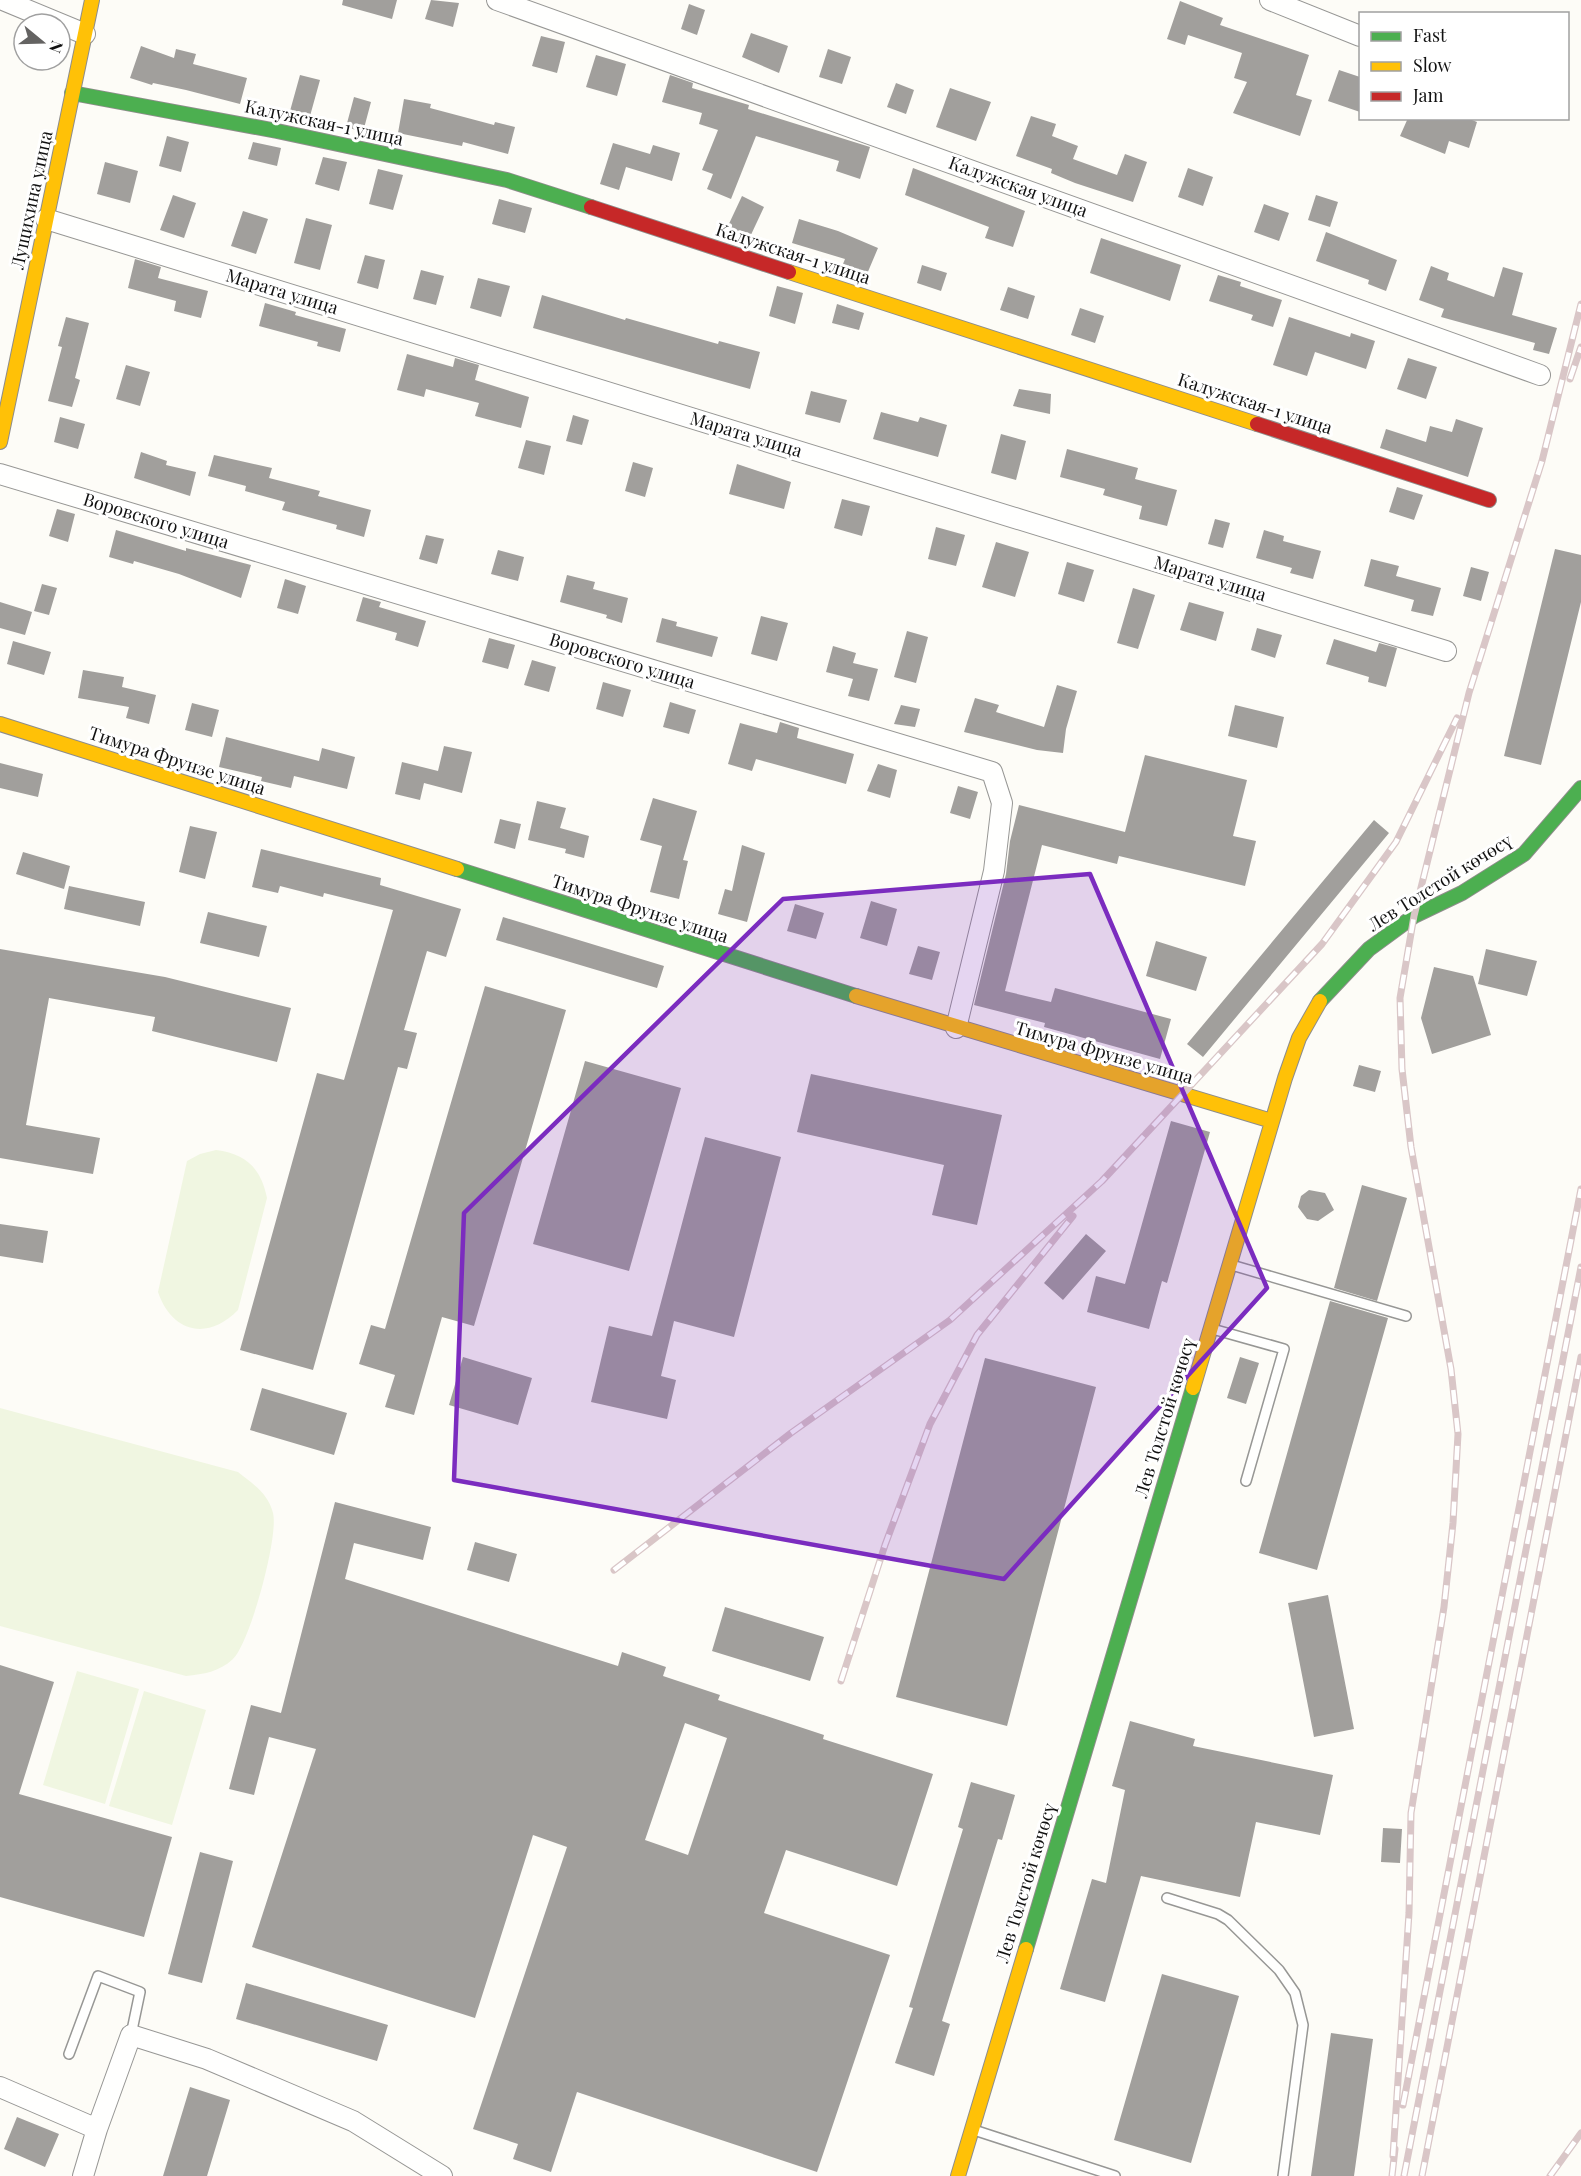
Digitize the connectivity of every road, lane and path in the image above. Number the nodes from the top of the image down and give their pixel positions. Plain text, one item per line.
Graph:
1 (3, 0) edge
2 (92, 0) edge
3 (497, 0) edge
4 (1270, 0) edge
5 (84, 34) junction
6 (1359, 36) edge
7 (72, 93) junction
8 (46, 219) junction
9 (1540, 375) dead end
10 (0, 442) edge
11 (0, 474) edge
12 (1490, 500) dead end
13 (1446, 651) dead end
14 (0, 724) edge
15 (1581, 788) edge
16 (956, 1028) junction
17 (1272, 1121) junction
18 (1229, 1265) junction
19 (1406, 1316) dead end
20 (1210, 1328) junction
21 (1246, 1481) dead end
22 (1167, 1898) dead end
23 (131, 2035) junction
24 (69, 2054) dead end
25 (0, 2087) edge
26 (97, 2129) junction
27 (971, 2129) junction
28 (83, 2176) edge
29 (442, 2176) edge
30 (958, 2176) edge
31 (1115, 2176) edge
32 (1282, 2176) edge

1 - 5 street
2 - 5 main road, Лущихина улица
3 - 9 street, Калужская улица
4 - 6 street
5 - 7 main road, Лущихина улица
7 - 8 main road, Лущихина улица
7 - 12 main road, Калужская-1 улица
8 - 10 main road, Лущихина улица
8 - 13 street, Марата улица
11 - 16 street, Воровского улица
14 - 16 main road, Тимура Фрунзе улица
15 - 17 main road, Лев Толстой көчөсү
16 - 17 main road, Тимура Фрунзе улица
17 - 18 main road, Лев Толстой көчөсү
18 - 19 lane
18 - 20 main road, Лев Толстой көчөсү
20 - 21 lane
20 - 27 main road, Лев Толстой көчөсү
22 - 32 lane
23 - 24 lane
23 - 26 street
23 - 29 street
25 - 26 street
26 - 28 street
27 - 30 main road, Лев Толстой көчөсү
27 - 31 lane

